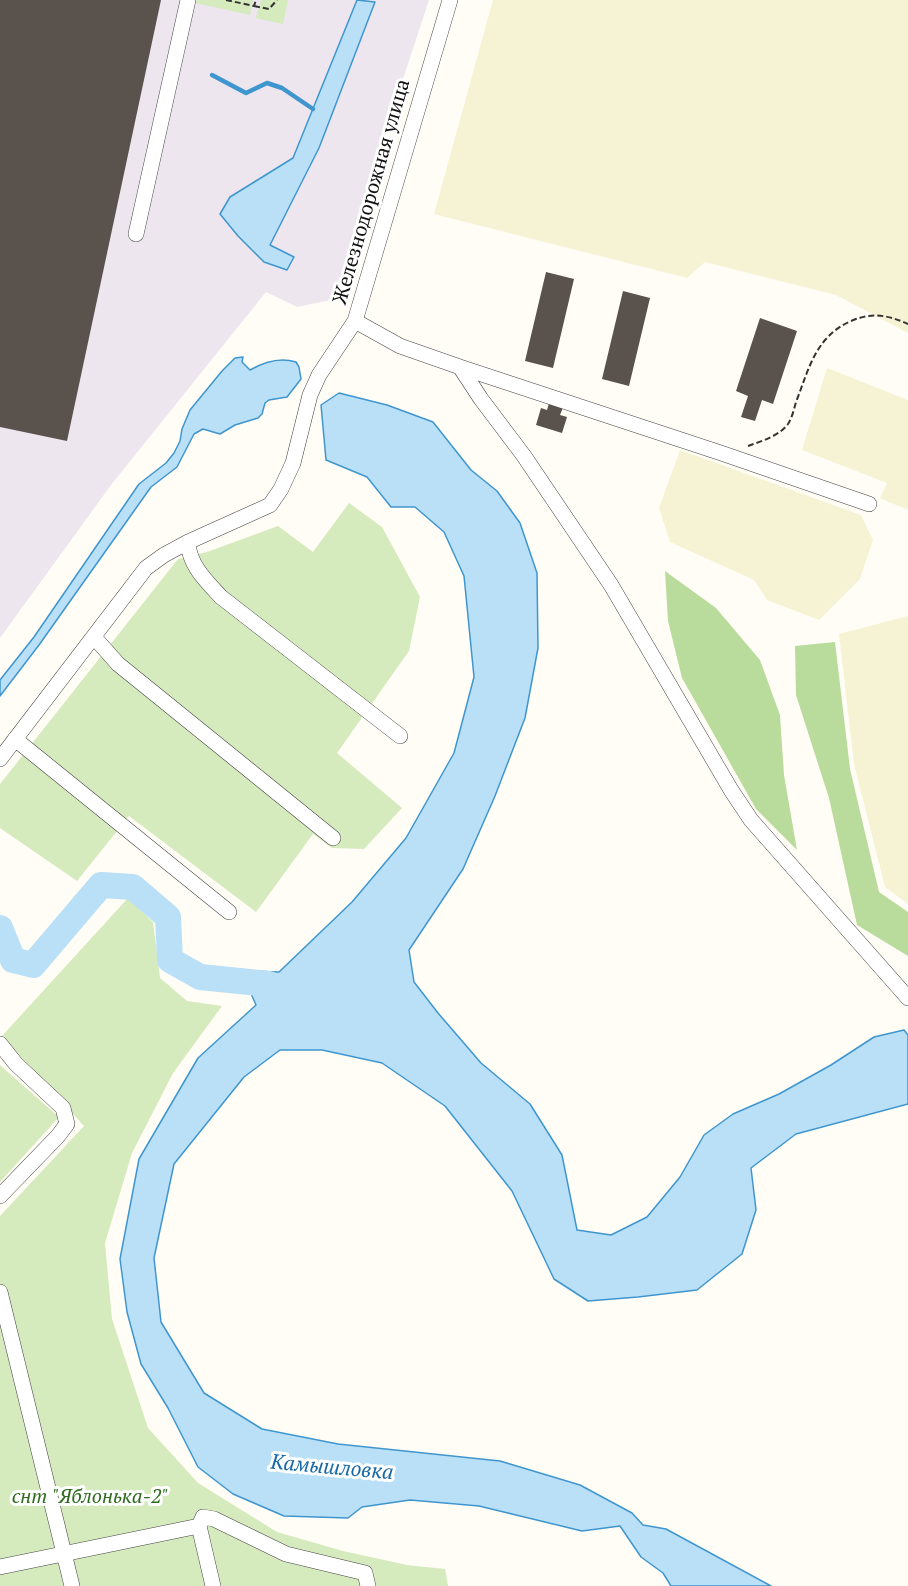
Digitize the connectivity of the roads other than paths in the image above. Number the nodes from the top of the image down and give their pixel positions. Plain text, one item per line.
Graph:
1 (188, 0) edge
2 (450, 0) edge
3 (136, 234) dead end
4 (355, 321) junction
5 (460, 367) junction
6 (869, 504) dead end
7 (188, 542) junction
8 (94, 637) junction
9 (400, 736) dead end
10 (15, 739) junction
11 (0, 759) edge
12 (333, 838) dead end
13 (229, 912) dead end
14 (908, 998) edge
15 (0, 1044) edge
16 (0, 1196) edge
17 (0, 1292) edge
18 (199, 1526) junction
19 (65, 1554) junction
20 (0, 1567) edge
21 (72, 1586) edge
22 (213, 1586) edge
23 (368, 1586) edge

1 - 3 street
2 - 4 street, Железнодорожная улица
4 - 5 street
4 - 7 street, Железнодорожная улица
5 - 6 street
5 - 14 street
7 - 8 street
7 - 9 street
8 - 10 street
8 - 12 street
10 - 11 street
10 - 13 street
15 - 16 street
17 - 19 street
18 - 19 street
18 - 22 street
18 - 23 street
19 - 20 street
19 - 21 street

